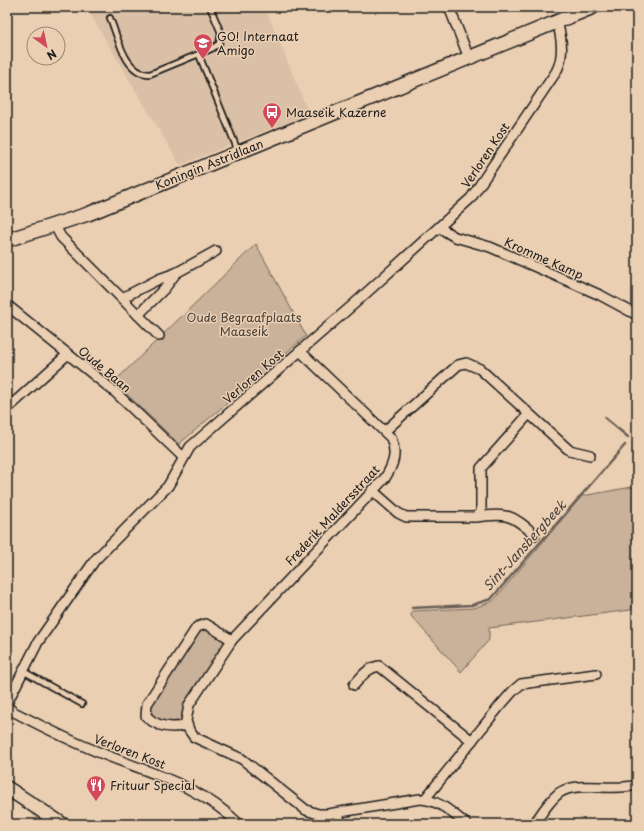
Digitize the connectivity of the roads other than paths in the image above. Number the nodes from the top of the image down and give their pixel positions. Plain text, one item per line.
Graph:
1 (210, 7) edge
2 (450, 7) edge
3 (588, 8) edge
4 (110, 18) dead end
5 (557, 22) junction
6 (199, 55) junction
7 (469, 58) junction
8 (238, 152) junction
9 (54, 226) junction
10 (440, 228) junction
11 (7, 240) edge
12 (216, 251) dead end
13 (176, 273) junction
14 (122, 298) junction
15 (7, 305) edge
16 (138, 315) junction
17 (637, 315) edge
18 (159, 336) dead end
19 (300, 351) junction
20 (68, 354) junction
21 (7, 410) edge
22 (528, 414) junction
23 (385, 431) junction
24 (590, 455) dead end
25 (183, 457) junction
26 (372, 490) junction
27 (475, 517) junction
28 (535, 536) dead end
29 (232, 640) junction
30 (23, 671) junction
31 (596, 674) dead end
32 (354, 685) dead end
33 (7, 703) edge
34 (82, 704) dead end
35 (7, 706) edge
36 (187, 725) junction
37 (472, 741) junction
38 (637, 785) edge
39 (7, 788) edge
40 (425, 799) junction
41 (338, 813) junction
42 (62, 824) edge
43 (240, 824) edge
44 (341, 824) edge
45 (466, 824) edge
46 (534, 824) edge

1 - 6 lane
2 - 7 street
3 - 5 main road, Koningin Astridlaan
4 - 6 lane
5 - 7 main road, Koningin Astridlaan
5 - 10 street, Verloren Kost
6 - 8 lane
7 - 8 main road, Koningin Astridlaan
8 - 9 main road, Koningin Astridlaan
9 - 11 main road, Koningin Astridlaan
9 - 14 street
10 - 17 street, Kromme Kamp
10 - 19 street, Verloren Kost
12 - 13 street
13 - 14 street
13 - 16 street
14 - 16 street
15 - 20 street, Oude Baan
16 - 18 street
19 - 23 street, Frederik Maldersstraat
19 - 25 street, Verloren Kost
20 - 21 street
20 - 25 street, Oude Baan
22 - 23 street
22 - 24 street
22 - 27 street
23 - 26 street, Frederik Maldersstraat
25 - 30 street, Verloren Kost
26 - 27 street
26 - 29 street, Frederik Maldersstraat
27 - 28 street
29 - 36 street, Frederik Maldersstraat
29 - 36 street
30 - 33 street, Verloren Kost
30 - 34 lane
31 - 37 street
32 - 37 street
35 - 43 street, Verloren Kost
36 - 41 street
37 - 40 street
38 - 46 street
39 - 42 main road
40 - 41 street
40 - 45 street
41 - 44 street

